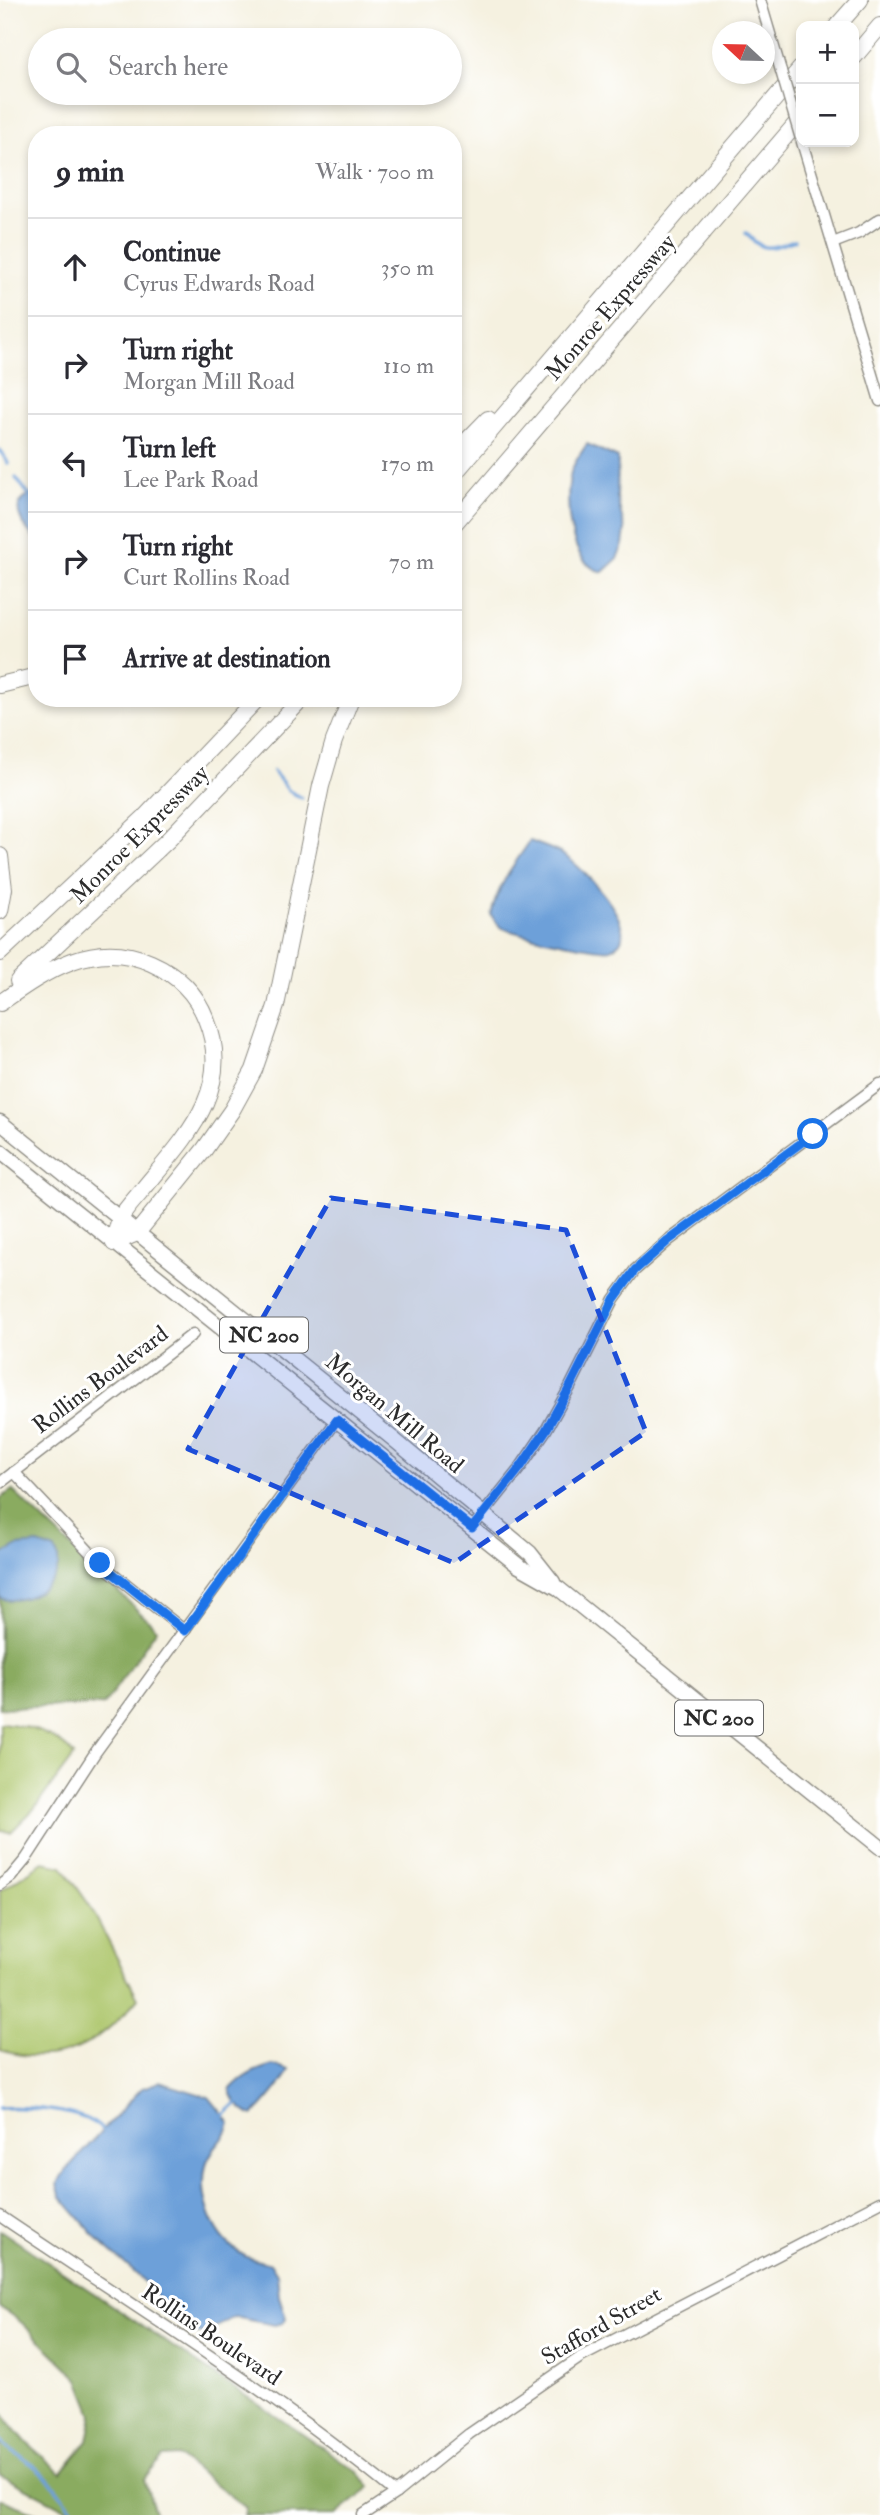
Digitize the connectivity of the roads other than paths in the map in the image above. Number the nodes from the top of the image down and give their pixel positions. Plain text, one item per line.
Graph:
1 (760, 0) edge
2 (860, 0) edge
3 (841, 21) edge
4 (880, 26) edge
5 (859, 51) edge
6 (796, 74) edge
7 (796, 120) edge
8 (796, 124) edge
9 (804, 147) edge
10 (880, 219) edge
11 (832, 243) junction
12 (602, 301) junction
13 (880, 401) edge
14 (462, 446) edge
15 (462, 464) edge
16 (488, 485) junction
17 (462, 515) edge
18 (462, 521) edge
19 (28, 678) edge
20 (0, 685) edge
21 (249, 707) edge
22 (294, 707) edge
23 (347, 707) edge
24 (0, 856) edge
25 (0, 911) edge
26 (0, 953) edge
27 (0, 996) edge
28 (0, 1003) edge
29 (880, 1084) edge
30 (0, 1122) edge
31 (0, 1151) edge
32 (120, 1219) junction
33 (137, 1233) junction
34 (114, 1243) junction
35 (193, 1334) dead end
36 (337, 1420) junction
37 (14, 1472) junction
38 (0, 1483) edge
39 (483, 1515) junction
40 (472, 1528) junction
41 (558, 1588) junction
42 (185, 1631) junction
43 (880, 1847) edge
44 (0, 1885) edge
45 (880, 2202) edge
46 (0, 2216) edge
47 (396, 2493) junction
48 (362, 2515) edge

1 - 7 street, bridge
2 - 3 highway
4 - 5 highway
6 - 12 highway, Monroe Expressway
8 - 16 highway, Monroe Expressway
9 - 11 street
10 - 11 street
11 - 13 street
12 - 14 highway
12 - 15 highway, Monroe Expressway
16 - 17 highway, Monroe Expressway
16 - 18 highway
19 - 20 highway
21 - 26 highway, Monroe Expressway
22 - 27 highway, Monroe Expressway
23 - 33 highway
24 - 25 highway
28 - 32 highway
29 - 39 street
30 - 32 main road, Morgan Mill Road / NC 200
31 - 34 main road, Morgan Mill Road / NC 200
32 - 33 main road, Morgan Mill Road / NC 200
32 - 34 highway
33 - 34 highway
33 - 39 main road, Morgan Mill Road / NC 200
34 - 36 main road, Morgan Mill Road / NC 200
35 - 37 street, Rollins Boulevard
36 - 40 main road, Morgan Mill Road / NC 200
36 - 42 street
37 - 38 street, Rollins Boulevard
37 - 42 street
39 - 40 street
39 - 41 main road, Morgan Mill Road / NC 200
40 - 41 main road, Morgan Mill Road / NC 200
41 - 43 main road, Morgan Mill Road / NC 200
42 - 44 street
45 - 47 street, Stafford Street
46 - 47 street, Rollins Boulevard
47 - 48 street, Stafford Street

